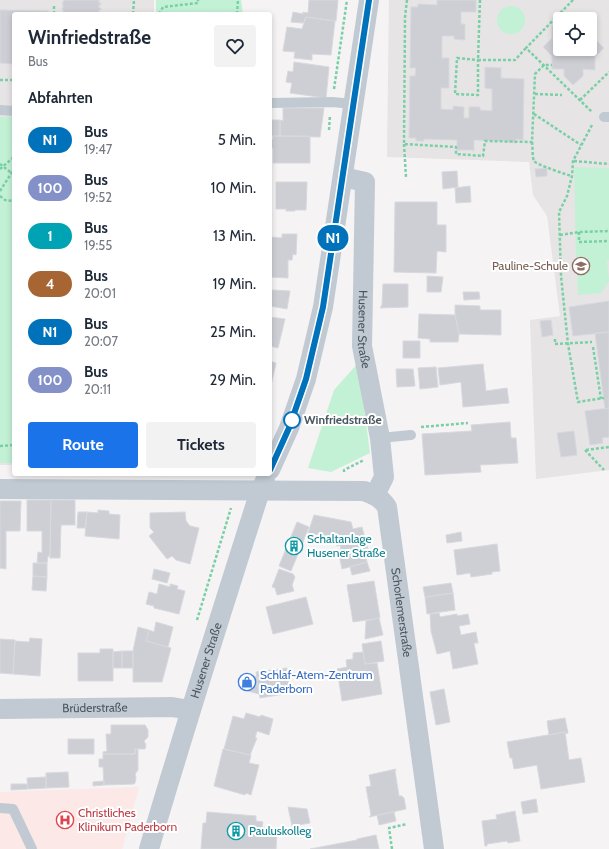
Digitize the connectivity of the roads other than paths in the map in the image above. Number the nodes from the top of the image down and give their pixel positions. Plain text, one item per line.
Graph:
1 (369, 0) edge
2 (272, 103) edge
3 (353, 104) junction
4 (0, 110) edge
5 (12, 111) edge
6 (343, 177) junction
7 (411, 435) dead end
8 (380, 445) junction
9 (272, 466) edge
10 (264, 483) edge
11 (0, 489) edge
12 (375, 495) junction
13 (0, 709) edge
14 (190, 710) junction
15 (0, 808) edge
16 (32, 849) edge
17 (149, 849) edge
18 (434, 849) edge

1 - 3 street
2 - 3 lane
3 - 6 street
4 - 5 lane
6 - 8 street, Husener Straße
6 - 9 street
7 - 8 lane
8 - 12 street, Husener Straße
10 - 11 street
10 - 12 street
10 - 14 street, Husener Straße
12 - 18 street, Schorlemerstraße
13 - 14 street, Brüderstraße
14 - 17 street, Husener Straße
15 - 16 lane

